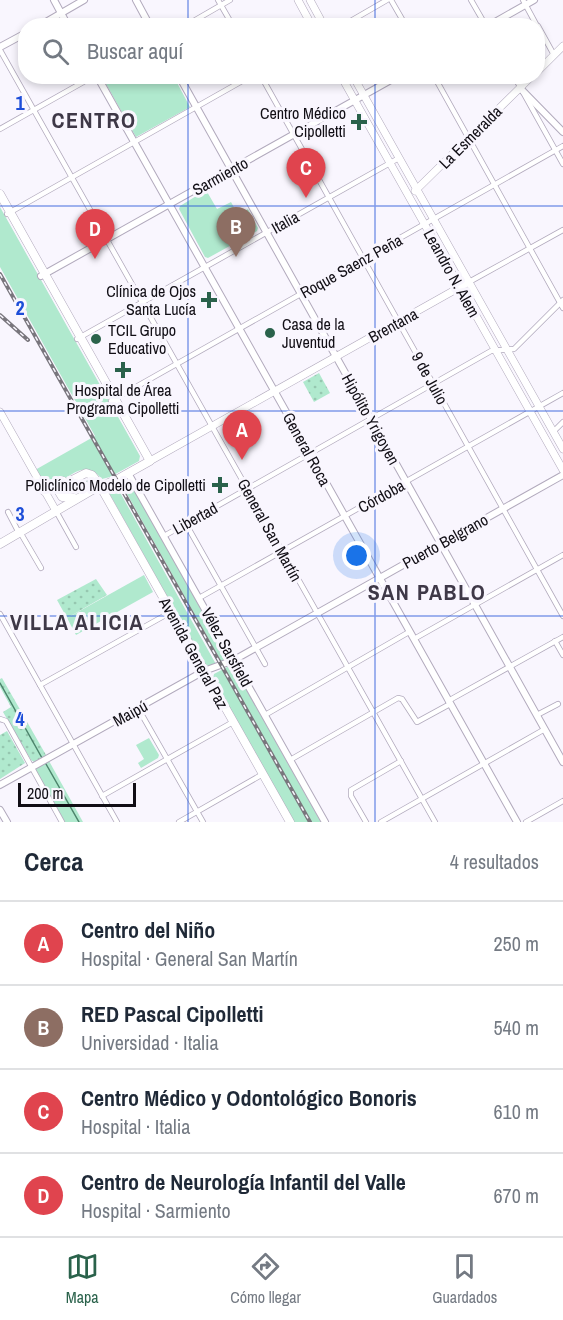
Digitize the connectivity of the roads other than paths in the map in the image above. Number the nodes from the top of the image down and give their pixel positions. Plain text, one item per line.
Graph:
1 (54, 0) edge
2 (84, 0) edge
3 (136, 0) edge
4 (230, 0) edge
5 (298, 0) edge
6 (310, 0) edge
7 (389, 0) edge
8 (471, 0) edge
9 (534, 0) edge
10 (220, 2) edge
11 (524, 2) edge
12 (61, 13) junction
13 (53, 18) edge
14 (64, 18) edge
15 (146, 18) edge
16 (196, 18) edge
17 (229, 18) edge
18 (308, 18) edge
19 (320, 18) edge
20 (356, 18) edge
21 (401, 18) edge
22 (482, 18) edge
23 (499, 18) edge
24 (533, 18) edge
25 (18, 38) edge
26 (545, 40) edge
27 (563, 46) edge
28 (0, 49) edge
29 (554, 55) junction
30 (545, 63) edge
31 (18, 81) edge
32 (20, 84) edge
33 (81, 84) edge
34 (100, 84) edge
35 (183, 84) edge
36 (237, 84) edge
37 (265, 84) edge
38 (345, 84) edge
39 (357, 84) edge
40 (384, 84) edge
41 (439, 84) edge
42 (518, 84) edge
43 (524, 84) edge
44 (520, 88) junction
45 (364, 96) junction
46 (355, 101) junction
47 (196, 107) junction
48 (34, 110) junction
49 (0, 129) edge
50 (563, 132) edge
51 (294, 135) junction
52 (469, 138) junction
53 (134, 142) junction
54 (563, 146) edge
55 (556, 152) junction
56 (399, 158) junction
57 (390, 163) junction
58 (563, 164) edge
59 (231, 170) junction
60 (72, 177) junction
61 (495, 186) junction
62 (417, 189) junction
63 (0, 194) edge
64 (329, 197) junction
65 (409, 197) junction
66 (0, 202) edge
67 (169, 205) junction
68 (8, 213) junction
69 (434, 220) junction
70 (425, 225) junction
71 (563, 230) edge
72 (266, 232) junction
73 (107, 240) junction
74 (530, 249) junction
75 (364, 259) junction
76 (204, 267) junction
77 (43, 275) junction
78 (469, 282) junction
79 (460, 287) junction
80 (301, 294) junction
81 (142, 302) junction
82 (562, 303) edge
83 (398, 321) junction
84 (239, 329) junction
85 (78, 338) junction
86 (495, 350) junction
87 (507, 350) junction
88 (336, 357) junction
89 (177, 364) junction
90 (433, 384) junction
91 (274, 391) junction
92 (563, 393) edge
93 (113, 400) junction
94 (539, 407) junction
95 (0, 412) edge
96 (530, 412) junction
97 (371, 419) junction
98 (563, 422) edge
99 (212, 426) junction
100 (553, 432) junction
101 (468, 446) junction
102 (563, 449) edge
103 (309, 454) junction
104 (147, 461) junction
105 (128, 473) junction
106 (563, 473) edge
107 (406, 482) junction
108 (100, 485) junction
109 (247, 489) junction
110 (44, 491) junction
111 (74, 498) junction
112 (503, 508) junction
113 (56, 511) junction
114 (8, 512) dead end
115 (344, 516) junction
116 (186, 524) junction
117 (20, 532) junction
118 (164, 536) junction
119 (441, 543) junction
120 (0, 544) edge
121 (76, 547) dead end
122 (282, 551) junction
123 (563, 555) edge
124 (41, 568) dead end
125 (537, 570) junction
126 (379, 578) junction
127 (221, 586) junction
128 (199, 598) junction
129 (475, 605) junction
130 (171, 612) junction
131 (317, 613) junction
132 (0, 614) edge
133 (563, 616) edge
134 (410, 632) junction
135 (563, 637) edge
136 (414, 639) junction
137 (555, 641) junction
138 (255, 648) junction
139 (563, 654) edge
140 (234, 660) junction
141 (265, 664) dead end
142 (348, 667) junction
143 (510, 667) junction
144 (206, 673) junction
145 (40, 685) junction
146 (449, 703) junction
147 (558, 704) dead end
148 (138, 708) junction
149 (373, 712) junction
150 (265, 715) junction
151 (537, 715) junction
152 (2, 718) edge
153 (233, 722) junction
154 (545, 729) junction
155 (73, 744) junction
156 (560, 750) edge
157 (167, 759) junction
158 (290, 760) junction
159 (401, 762) junction
160 (563, 762) edge
161 (484, 764) junction
162 (32, 767) junction
163 (263, 774) junction
164 (0, 785) edge
165 (102, 796) junction
166 (422, 799) junction
167 (563, 801) edge
168 (0, 810) edge
169 (197, 812) junction
170 (7, 822) edge
171 (62, 822) edge
172 (117, 822) edge
173 (179, 822) edge
174 (202, 822) edge
175 (290, 822) edge
176 (325, 822) edge
177 (366, 822) edge
178 (381, 822) edge
179 (435, 822) edge
180 (517, 822) edge
181 (526, 822) edge

1 - 12 street
2 - 12 street
3 - 15 street
4 - 10 street
5 - 18 main road
6 - 19 main road
7 - 20 street
7 - 21 street
8 - 22 street
9 - 11 street
10 - 16 street
10 - 17 street
11 - 23 street
11 - 24 street
12 - 13 street
12 - 14 street
25 - 28 street
26 - 29 street
27 - 29 main road
28 - 31 street, General San Martín
29 - 30 main road
32 - 48 street, General San Martín
33 - 48 street
34 - 53 street, General Roca
35 - 47 street, Hipólito Yrigoyen
36 - 47 street
37 - 51 street, 9 de Julio
38 - 46 main road, Leandro N. Alem
39 - 45 main road, Leandro N. Alem
40 - 45 street, Sarmiento
41 - 52 street
42 - 44 street
43 - 44 main road, La Esmeralda
44 - 50 street
44 - 52 main road, La Esmeralda
44 - 55 street
45 - 46 street, Sarmiento
45 - 56 main road, Leandro N. Alem
46 - 51 street, Sarmiento
46 - 57 main road, Leandro N. Alem
47 - 53 street
47 - 59 street, Hipólito Yrigoyen
48 - 49 street
48 - 60 street, General San Martín
51 - 59 street, Sarmiento
51 - 64 street, 9 de Julio
52 - 61 street
52 - 62 main road, La Esmeralda
53 - 60 street
53 - 67 street, General Roca
54 - 55 street, Roque Saenz Peña
55 - 58 street
55 - 61 street, Roque Saenz Peña
56 - 57 street, Italia
56 - 62 main road, Leandro N. Alem
57 - 64 street, Italia
57 - 65 main road, Leandro N. Alem
59 - 67 street, Sarmiento
59 - 72 street, Hipólito Yrigoyen
60 - 68 street
60 - 73 street, General San Martín
61 - 69 street, Roque Saenz Peña
61 - 74 street
62 - 65 main road, La Esmeralda
62 - 69 main road, Leandro N. Alem
63 - 68 main road
64 - 72 street, Italia
64 - 75 street, 9 de Julio
65 - 70 main road, Leandro N. Alem
66 - 68 main road
67 - 73 street, Sarmiento
67 - 76 street, General Roca
68 - 77 main road
69 - 70 street, Roque Saenz Peña
69 - 78 main road, Leandro N. Alem
70 - 75 street, Roque Saenz Peña
70 - 79 main road, Leandro N. Alem
71 - 74 street, Brentana
72 - 76 street, Italia
72 - 80 street, Hipólito Yrigoyen
73 - 77 street, Sarmiento
73 - 81 street, General San Martín
74 - 78 street, Brentana
74 - 82 street
75 - 80 street, Roque Saenz Peña
75 - 83 street, 9 de Julio
76 - 81 street, Italia
76 - 84 street, General Roca
77 - 85 main road
78 - 79 main road, Brentana
78 - 87 main road, Leandro N. Alem
79 - 83 main road, Brentana
79 - 86 main road, Leandro N. Alem
80 - 84 street, Roque Saenz Peña
80 - 88 street, Hipólito Yrigoyen
81 - 85 street, Italia
81 - 89 street, General San Martín
82 - 87 street
83 - 88 main road, Brentana
83 - 90 street, 9 de Julio
84 - 89 street, Roque Saenz Peña
84 - 91 street, General Roca
85 - 93 main road
86 - 87 street, Libertad
86 - 90 street, Libertad
86 - 96 main road, Leandro N. Alem
87 - 94 main road, Leandro N. Alem
88 - 91 main road, Brentana
88 - 97 street, Hipólito Yrigoyen
89 - 93 street, Roque Saenz Peña
89 - 99 street, General San Martín
90 - 97 street, Libertad
90 - 101 street, 9 de Julio
91 - 99 main road, Brentana
91 - 103 street, General Roca
92 - 94 street, Córdoba
93 - 104 main road
93 - 104 main road
94 - 96 street, Córdoba
94 - 100 main road, Leandro N. Alem
95 - 110 main road
96 - 101 street, Córdoba
96 - 106 main road, Leandro N. Alem
97 - 103 street, Libertad
97 - 107 street, Hipólito Yrigoyen
98 - 100 street
99 - 104 main road, Brentana
99 - 109 street, General San Martín
100 - 102 main road, Leandro N. Alem
101 - 107 street, Córdoba
101 - 112 street, 9 de Julio
103 - 109 street, Libertad
103 - 115 street, General Roca
104 - 105 main road, Brentana
104 - 108 main road
105 - 108 main road, Brentana
105 - 118 street, Vélez Sarsfield
106 - 112 street, Puerto Belgrano
107 - 115 street, Córdoba
107 - 119 street, Hipólito Yrigoyen
108 - 110 main road
108 - 111 main road
108 - 111 main road
108 - 113 main road
108 - 130 main road, Avenida General Paz
109 - 116 street, Libertad
109 - 122 street, General San Martín
110 - 113 main road
111 - 113 main road
112 - 119 street, Puerto Belgrano
112 - 125 street, 9 de Julio
113 - 117 main road
113 - 121 street
114 - 117 street
115 - 122 street, Córdoba
115 - 126 street, General Roca
116 - 118 street, Libertad
116 - 127 street
117 - 120 main road
117 - 124 street
118 - 128 street, Vélez Sarsfield
119 - 126 street, Puerto Belgrano
119 - 129 street, Hipólito Yrigoyen
122 - 127 street, Córdoba
122 - 131 street, General San Martín
123 - 125 street
125 - 129 street
125 - 133 street, 9 de Julio
126 - 131 street, Puerto Belgrano
126 - 134 street, General Roca
127 - 128 street, Córdoba
127 - 138 street
128 - 140 street, Vélez Sarsfield
129 - 136 street
129 - 143 street, Hipólito Yrigoyen
130 - 144 main road, Avenida General Paz
130 - 145 street
131 - 138 street, Puerto Belgrano
131 - 142 street, General San Martín
132 - 145 street
134 - 136 street, General Roca
134 - 142 street
135 - 137 street
136 - 146 street, General Roca
137 - 139 street
137 - 143 street
138 - 140 street, Puerto Belgrano
138 - 141 street
140 - 144 street, Maipú
140 - 150 street, Vélez Sarsfield
142 - 149 street, General San Martín
142 - 150 street
143 - 146 street
143 - 151 street, Hipólito Yrigoyen
144 - 148 street, Maipú
144 - 153 main road, Avenida General Paz
145 - 155 street
146 - 149 street
146 - 161 street, General Roca
147 - 151 street
148 - 155 street, Maipú
148 - 157 street
149 - 158 street
149 - 159 street, General San Martín
150 - 158 street, Vélez Sarsfield
151 - 154 street, Hipólito Yrigoyen
152 - 162 street
153 - 157 street
153 - 163 main road, Avenida General Paz
154 - 156 street, Hipólito Yrigoyen
154 - 161 street
155 - 162 street, Maipú
155 - 165 street
156 - 160 street, Hipólito Yrigoyen
157 - 165 street
157 - 169 street
158 - 176 street, Vélez Sarsfield
159 - 166 street, General San Martín
159 - 177 street
161 - 166 street
161 - 180 street, General Roca
162 - 164 street, Maipú
162 - 171 street
163 - 169 street
163 - 175 main road, Avenida General Paz
165 - 172 street
166 - 178 street
166 - 179 street, General San Martín
167 - 181 street
168 - 170 street
169 - 173 street
169 - 174 street

